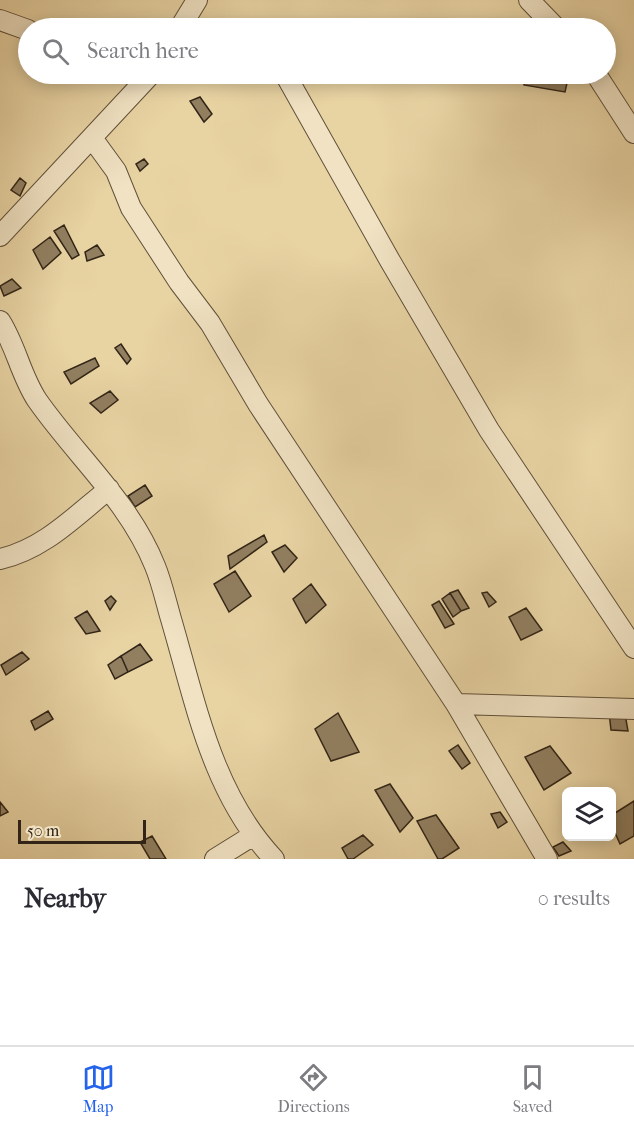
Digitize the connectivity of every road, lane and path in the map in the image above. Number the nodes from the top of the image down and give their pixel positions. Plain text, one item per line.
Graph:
1 (197, 0) edge
2 (529, 0) edge
3 (186, 18) edge
4 (546, 18) edge
5 (0, 20) edge
6 (18, 26) edge
7 (142, 84) edge
8 (291, 84) edge
9 (602, 84) edge
10 (634, 133) edge
11 (92, 138) junction
12 (0, 236) edge
13 (0, 321) edge
14 (110, 489) junction
15 (0, 559) edge
16 (634, 648) edge
17 (456, 704) junction
18 (634, 709) edge
19 (252, 836) junction
20 (215, 859) edge
21 (274, 859) edge
22 (548, 859) edge

1 - 3 street
2 - 4 street
5 - 6 street
7 - 11 street
8 - 16 street
9 - 10 street
11 - 12 street
11 - 17 street
13 - 14 street
14 - 15 street
14 - 19 street
17 - 18 street
17 - 22 street
19 - 20 street
19 - 21 street

